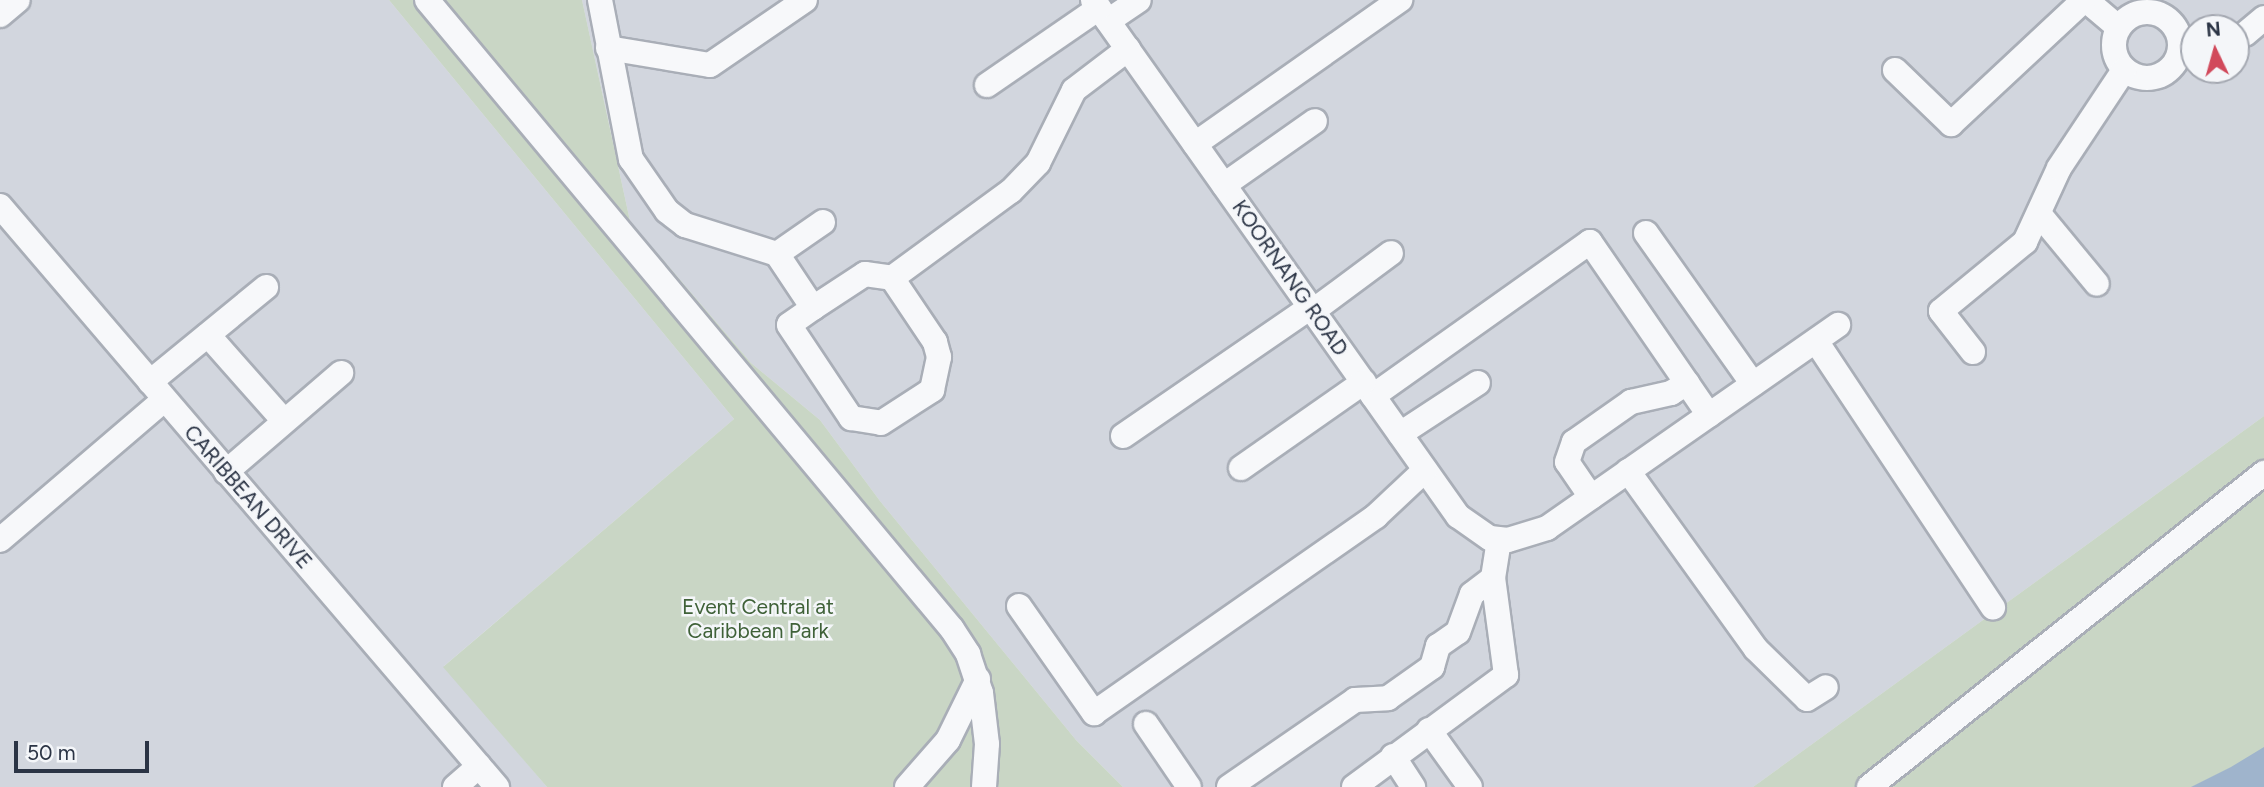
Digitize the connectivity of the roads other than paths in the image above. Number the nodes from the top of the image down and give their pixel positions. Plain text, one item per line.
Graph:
1 (18, 0) edge
2 (427, 0) edge
3 (600, 0) edge
4 (804, 0) edge
5 (1139, 0) edge
6 (1400, 0) edge
7 (2085, 0) edge
8 (2160, 7) edge
9 (1100, 9) edge
10 (0, 15) edge
11 (2118, 27) junction
12 (608, 48) junction
13 (1128, 49) junction
14 (1895, 70) dead end
15 (2124, 70) junction
16 (988, 85) dead end
17 (1315, 121) dead end
18 (1195, 144) junction
19 (1224, 185) junction
20 (0, 206) edge
21 (2040, 215) junction
22 (823, 222) dead end
23 (1646, 233) dead end
24 (1391, 253) dead end
25 (777, 254) junction
26 (892, 278) junction
27 (2097, 285) dead end
28 (266, 287) dead end
29 (813, 308) junction
30 (1312, 309) junction
31 (1838, 325) dead end
32 (208, 335) junction
33 (1816, 341) junction
34 (1973, 352) dead end
35 (341, 373) dead end
36 (1478, 383) dead end
37 (1687, 383) junction
38 (1753, 384) junction
39 (1368, 389) junction
40 (157, 391) junction
41 (1709, 415) junction
42 (284, 421) junction
43 (1400, 435) junction
44 (1124, 436) dead end
45 (1241, 468) dead end
46 (1425, 470) junction
47 (1628, 471) junction
48 (226, 472) junction
49 (2264, 473) edge
50 (1591, 497) junction
51 (1499, 539) junction
52 (0, 540) edge
53 (1493, 578) junction
54 (1019, 606) dead end
55 (1993, 607) dead end
56 (978, 679) junction
57 (1826, 687) dead end
58 (1146, 724) dead end
59 (1429, 730) junction
60 (1393, 756) junction
61 (479, 766) junction
62 (455, 787) edge
63 (497, 787) edge
64 (907, 787) edge
65 (984, 787) edge
66 (1189, 787) edge
67 (1229, 787) edge
68 (1354, 787) edge
69 (1413, 787) edge
70 (1470, 787) edge
71 (1869, 787) edge

1 - 10 street
2 - 56 street
3 - 12 street
4 - 12 street
5 - 9 street
6 - 18 street
7 - 11 street
7 - 14 street
8 - 11 street
8 - 15 street
9 - 13 street, KOORNANG ROAD
9 - 16 street
11 - 15 street
12 - 25 street
13 - 18 street, KOORNANG ROAD
13 - 26 street
15 - 21 street
17 - 19 street
18 - 19 street, KOORNANG ROAD
19 - 30 street, KOORNANG ROAD
20 - 40 street, CARIBBEAN DRIVE
21 - 27 street
21 - 34 street
22 - 25 street
23 - 38 street
24 - 30 street
25 - 29 street
26 - 29 street
26 - 29 street
28 - 32 street
30 - 39 street, KOORNANG ROAD
30 - 44 street
31 - 33 street
32 - 40 street
32 - 42 street
33 - 38 street
33 - 55 street
35 - 42 street
36 - 43 street
37 - 39 street
37 - 41 street
37 - 50 street
38 - 41 street
39 - 43 street, KOORNANG ROAD
39 - 45 street
40 - 48 street, CARIBBEAN DRIVE
40 - 52 street
41 - 47 street
42 - 48 street
43 - 46 street, KOORNANG ROAD
46 - 51 street, KOORNANG ROAD
46 - 54 street
47 - 50 street
47 - 57 street
48 - 61 street, CARIBBEAN DRIVE
49 - 71 street
50 - 51 street
51 - 53 street
53 - 59 street
53 - 67 street
56 - 64 street
56 - 65 street
58 - 66 street
59 - 60 street
59 - 70 street
60 - 68 street
60 - 69 street
61 - 62 street
61 - 63 street, CARIBBEAN DRIVE

